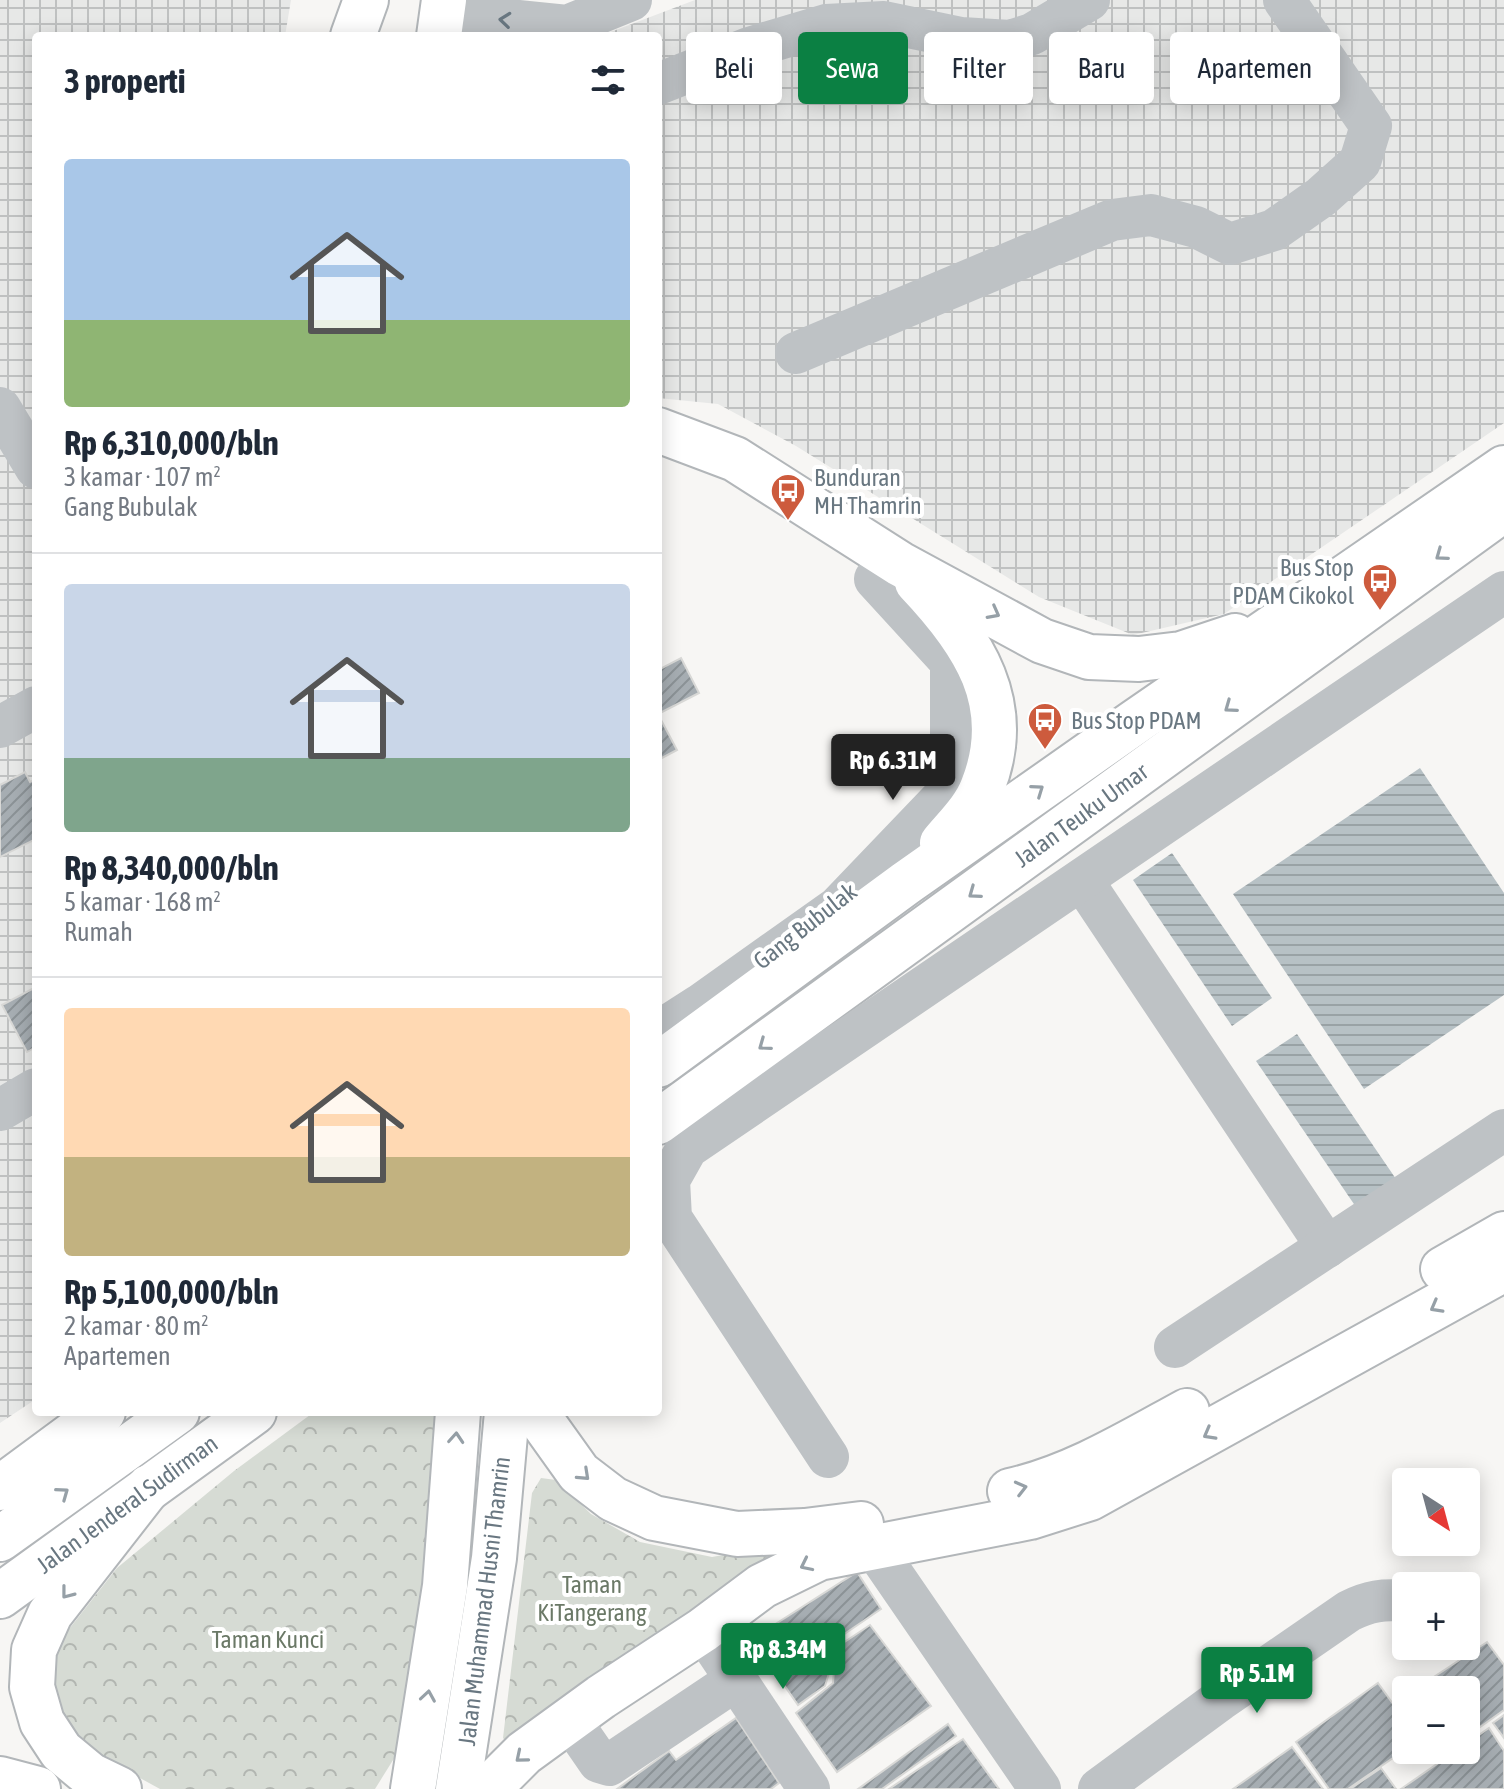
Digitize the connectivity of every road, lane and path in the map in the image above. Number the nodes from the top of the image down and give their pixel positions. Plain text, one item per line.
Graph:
1 (368, 0) edge
2 (631, 0) edge
3 (1089, 0) edge
4 (1284, 0) edge
5 (567, 13) edge
6 (442, 16) edge
7 (355, 32) edge
8 (364, 32) edge
9 (662, 82) edge
10 (796, 353) dead end
11 (0, 408) edge
12 (662, 432) edge
13 (735, 459) junction
14 (32, 461) edge
15 (662, 464) edge
16 (1504, 468) edge
17 (1504, 509) edge
18 (900, 564) junction
19 (1504, 592) edge
20 (1286, 619) junction
21 (32, 709) edge
22 (0, 727) edge
23 (1082, 880) junction
24 (906, 883) junction
25 (662, 1029) edge
26 (662, 1062) edge
27 (32, 1091) edge
28 (0, 1110) edge
29 (662, 1119) edge
30 (1504, 1130) edge
31 (1504, 1234) edge
32 (1327, 1247) junction
33 (1504, 1269) edge
34 (1175, 1347) dead end
35 (98, 1416) edge
36 (171, 1416) edge
37 (248, 1416) edge
38 (458, 1416) edge
39 (507, 1416) edge
40 (541, 1416) edge
41 (828, 1457) dead end
42 (149, 1487) junction
43 (0, 1488) edge
44 (0, 1539) edge
45 (873, 1546) junction
46 (0, 1596) edge
47 (1392, 1600) edge
48 (703, 1630) junction
49 (736, 1680) junction
50 (570, 1720) junction
51 (0, 1779) edge
52 (409, 1784) edge
53 (38, 1789) edge
54 (119, 1789) edge
55 (458, 1789) edge
56 (488, 1789) edge
57 (809, 1789) edge
58 (1040, 1789) edge
59 (1099, 1789) edge

1 - 7 main road
1 - 8 main road
2 - 5 street
3 - 9 street
4 - 10 street
5 -> 6 street
11 - 14 street
12 - 13 main road
13 - 15 main road
13 - 18 main road
16 - 20 main road, Jalan Teuku Umar
17 -> 29 main road, Jalan Teuku Umar
18 -> 20 main road
18 - 24 main road
18 - 25 street, Gang Bubulak
19 - 23 street
24 -> 20 main road, Jalan Teuku Umar
21 - 22 street
23 - 32 street
23 - 41 street
24 - 26 main road, Jalan Teuku Umar
27 - 28 street
30 - 32 street
40 -> 31 main road
32 - 34 street
33 -> 45 main road
35 - 43 main road
44 -> 36 main road, Jalan Jenderal Sudirman
37 - 42 main road, Jalan Jenderal Sudirman
52 -> 38 main road, Jalan Muhammad Husni Thamrin
39 - 55 main road, Jalan Muhammad Husni Thamrin
42 - 46 main road, Jalan Jenderal Sudirman
42 -> 54 main road
45 -> 48 main road
45 - 58 street
47 - 59 street
48 - 49 street
48 - 50 main road
49 - 50 street
49 - 57 street
50 -> 56 main road
51 - 53 main road

